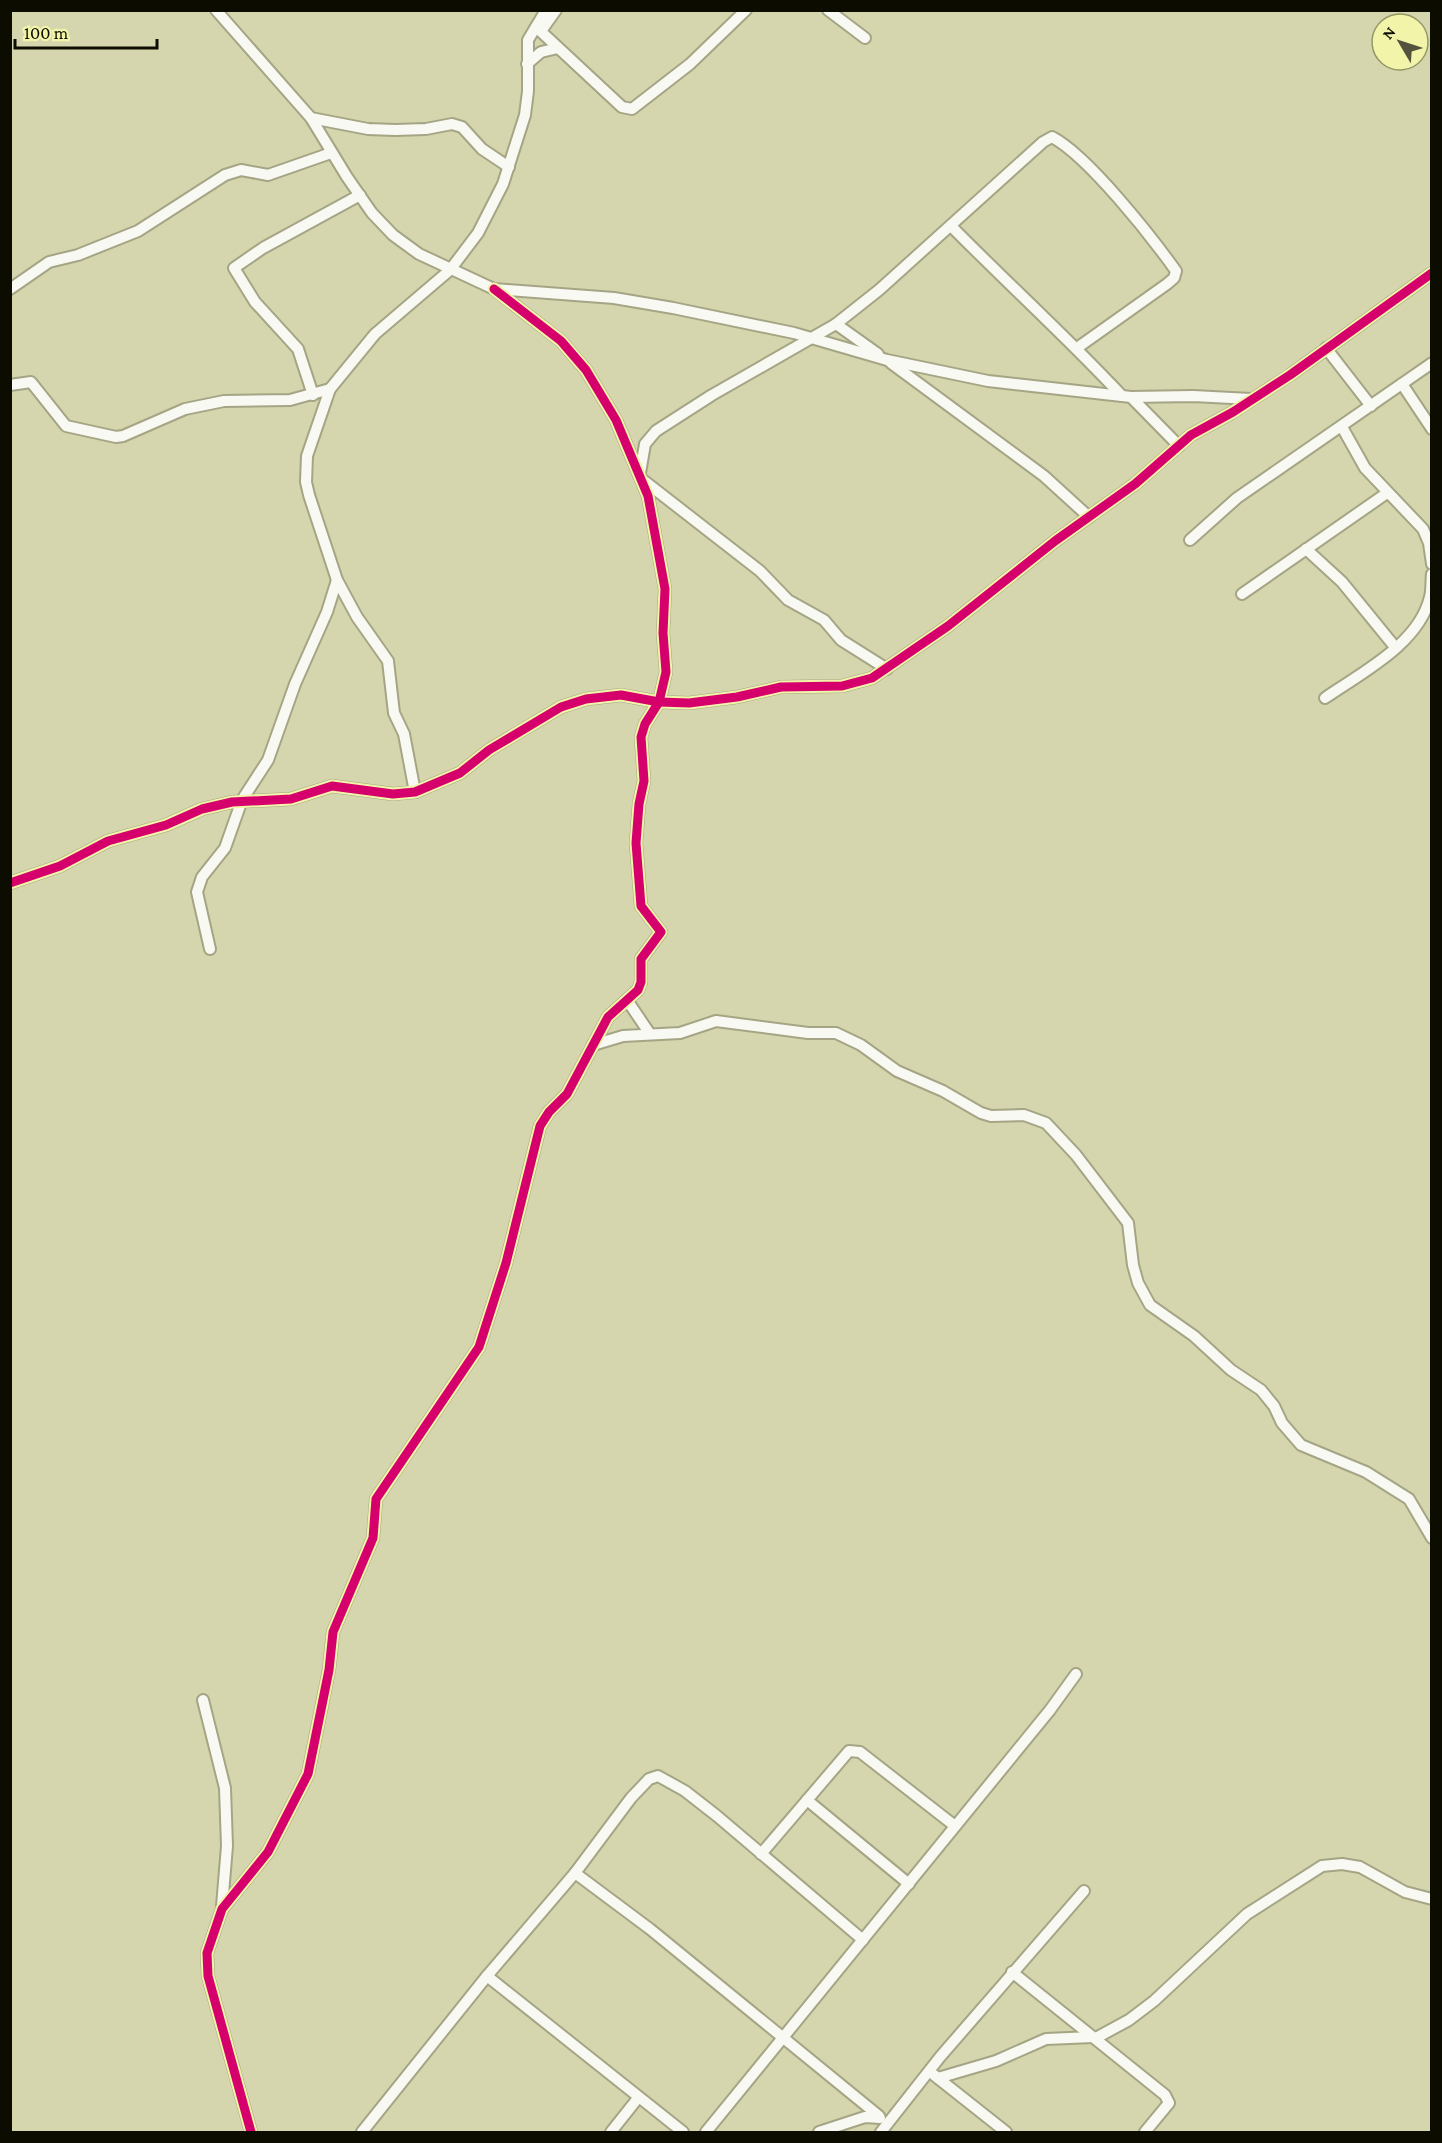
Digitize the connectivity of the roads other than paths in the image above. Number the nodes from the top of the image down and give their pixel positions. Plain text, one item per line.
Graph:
1 (216, 10) edge
2 (546, 10) edge
3 (556, 10) edge
4 (746, 10) edge
5 (828, 10) edge
6 (538, 29) junction
7 (865, 38) dead end
8 (558, 48) junction
9 (527, 64) junction
10 (311, 118) junction
11 (331, 153) junction
12 (509, 167) junction
13 (360, 195) junction
14 (951, 226) junction
15 (450, 270) junction
16 (1431, 273) edge
17 (10, 289) edge
18 (494, 289) junction
19 (837, 324) junction
20 (812, 339) junction
21 (1077, 348) junction
22 (1326, 348) junction
23 (887, 360) junction
24 (1431, 363) edge
25 (1402, 384) junction
26 (10, 385) edge
27 (330, 389) junction
28 (313, 395) junction
29 (1126, 397) junction
30 (1251, 399) junction
31 (1371, 406) junction
32 (1342, 428) junction
33 (1431, 429) edge
34 (1179, 446) junction
35 (641, 477) junction
36 (1387, 493) junction
37 (1089, 517) junction
38 (1190, 540) dead end
39 (1306, 549) junction
40 (1431, 564) edge
41 (1431, 574) edge
42 (337, 580) junction
43 (1242, 594) dead end
44 (1395, 647) junction
45 (887, 669) junction
46 (1325, 698) dead end
47 (660, 702) junction
48 (415, 792) junction
49 (242, 800) junction
50 (10, 883) edge
51 (210, 949) dead end
52 (627, 1000) junction
53 (650, 1034) junction
54 (593, 1045) junction
55 (1431, 1538) edge
56 (1076, 1674) dead end
57 (203, 1700) dead end
58 (807, 1800) junction
59 (954, 1826) junction
60 (761, 1854) junction
61 (575, 1873) junction
62 (909, 1884) junction
63 (1084, 1892) dead end
64 (1431, 1899) edge
65 (222, 1909) junction
66 (863, 1940) junction
67 (1012, 1972) junction
68 (487, 1976) junction
69 (781, 2038) junction
70 (1094, 2038) junction
71 (934, 2075) junction
72 (639, 2098) junction
73 (882, 2124) edge
74 (251, 2133) edge
75 (362, 2133) edge
76 (611, 2133) edge
77 (683, 2133) edge
78 (706, 2133) edge
79 (819, 2133) edge
80 (1006, 2133) edge
81 (1145, 2133) edge

1 - 10 street
2 - 6 street
3 - 6 street
4 - 8 street
5 - 7 street
6 - 8 street
6 - 9 street
8 - 9 street
9 - 12 street
10 - 11 street
10 - 12 street
11 - 13 street
11 - 17 street
12 - 15 street
13 - 15 street
13 - 28 street
14 - 19 street
14 - 21 street
14 - 21 street
15 - 18 street
15 - 27 street
16 - 22 street
18 - 20 street
18 - 35 street
19 - 20 street
19 - 23 street
20 - 23 street
20 - 35 street
21 - 29 street
22 - 30 street
22 - 31 street
23 - 29 street
23 - 37 street
24 - 25 street
25 - 31 street
25 - 33 street
26 - 28 street
27 - 28 street
27 - 42 street
29 - 30 street
29 - 34 street
30 - 34 street
31 - 32 street
32 - 36 street
32 - 38 street
34 - 37 street
35 - 45 street
35 - 47 street
36 - 39 street
36 - 40 street
37 - 45 street
39 - 43 street
39 - 44 street
41 - 44 street
42 - 48 street
42 - 49 street
44 - 46 street
45 - 47 street
47 - 48 street
47 - 52 street
48 - 49 street
49 - 50 street
49 - 51 street
52 - 53 street
52 - 54 street
53 - 54 street
53 - 55 street
54 - 65 street
56 - 59 street
57 - 65 street
58 - 59 street
58 - 60 street
58 - 62 street
59 - 62 street
60 - 61 street
60 - 66 street
61 - 68 street
61 - 69 street
62 - 66 street
63 - 67 street
64 - 70 street
65 - 74 street
66 - 69 street
67 - 70 street
67 - 71 street
68 - 72 street
68 - 75 street
69 - 73 street
69 - 78 street
70 - 71 street
70 - 81 street
71 - 73 street
71 - 80 street
72 - 76 street
72 - 77 street
73 - 79 street

